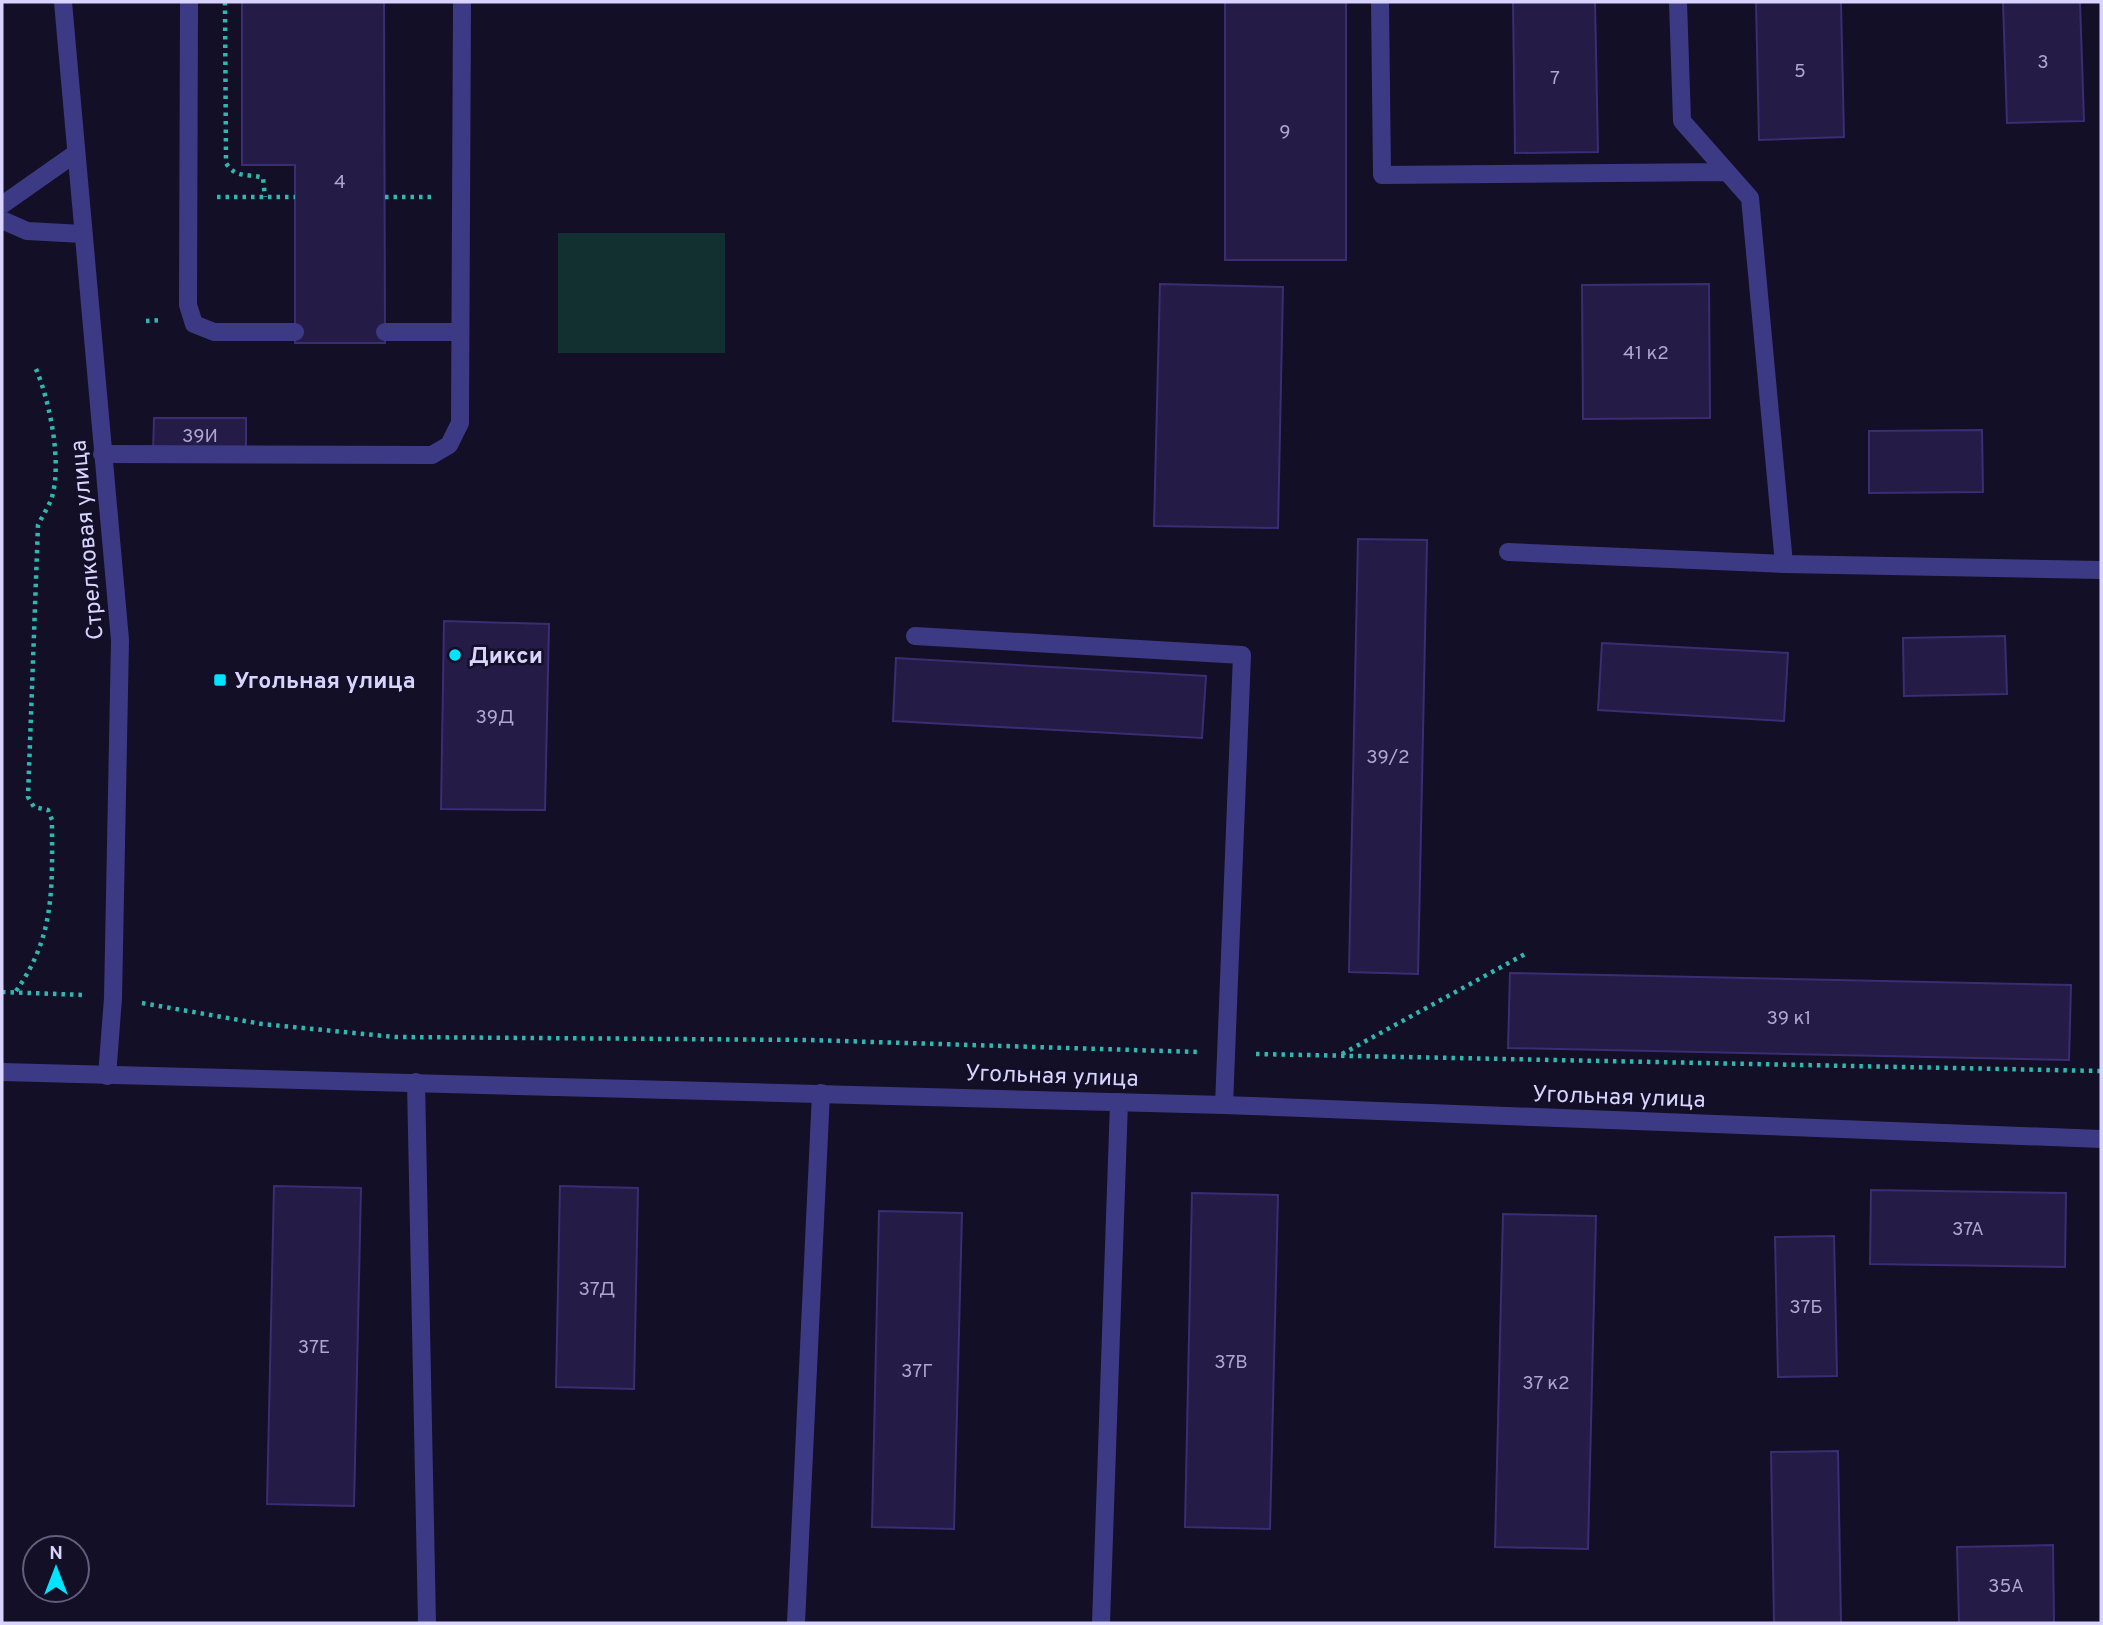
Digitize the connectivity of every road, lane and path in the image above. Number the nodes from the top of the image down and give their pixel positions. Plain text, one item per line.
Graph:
1 (64, 2) edge
2 (189, 2) edge
3 (225, 2) edge
4 (462, 2) edge
5 (1380, 2) edge
6 (1678, 2) edge
7 (76, 153) junction
8 (1727, 172) junction
9 (222, 197) dead end
10 (265, 197) junction
11 (295, 197) dead end
12 (385, 197) dead end
13 (461, 197) junction
14 (2, 205) edge
15 (2, 220) edge
16 (83, 234) junction
17 (295, 332) dead end
18 (385, 332) dead end
19 (460, 332) junction
20 (36, 369) dead end
21 (102, 454) junction
22 (1508, 552) dead end
23 (1784, 565) junction
24 (2101, 570) edge
25 (915, 636) dead end
26 (1525, 954) dead end
27 (2, 992) edge
28 (16, 992) junction
29 (113, 998) junction
30 (1224, 1053) junction
31 (1339, 1056) junction
32 (2101, 1071) edge
33 (2, 1072) edge
34 (107, 1076) junction
35 (416, 1082) junction
36 (821, 1093) junction
37 (1119, 1102) junction
38 (1224, 1105) junction
39 (2101, 1139) edge
40 (427, 1623) edge
41 (796, 1623) edge
42 (1101, 1623) edge

1 - 7 street, Стрелковая улица
2 - 17 street
3 - 10 path
4 - 13 street
5 - 8 street
6 - 8 street
7 - 14 street
7 - 16 street, Стрелковая улица
8 - 23 street
9 - 10 path
10 - 11 path
12 - 13 path
13 - 19 street
15 - 16 street
16 - 21 street, Стрелковая улица
18 - 19 street
19 - 21 street
20 - 28 path
21 - 29 street, Стрелковая улица
22 - 23 street
23 - 24 street
25 - 30 street
26 - 31 path
27 - 28 path
28 - 29 path
29 - 30 path
29 - 34 street, Стрелковая улица
30 - 31 path
30 - 38 street
31 - 32 path
33 - 34 street, Угольная улица
34 - 35 street, Угольная улица
35 - 36 street, Угольная улица
35 - 40 street
36 - 37 street, Угольная улица
36 - 41 street
37 - 38 street, Угольная улица
37 - 42 street
38 - 39 street, Угольная улица

